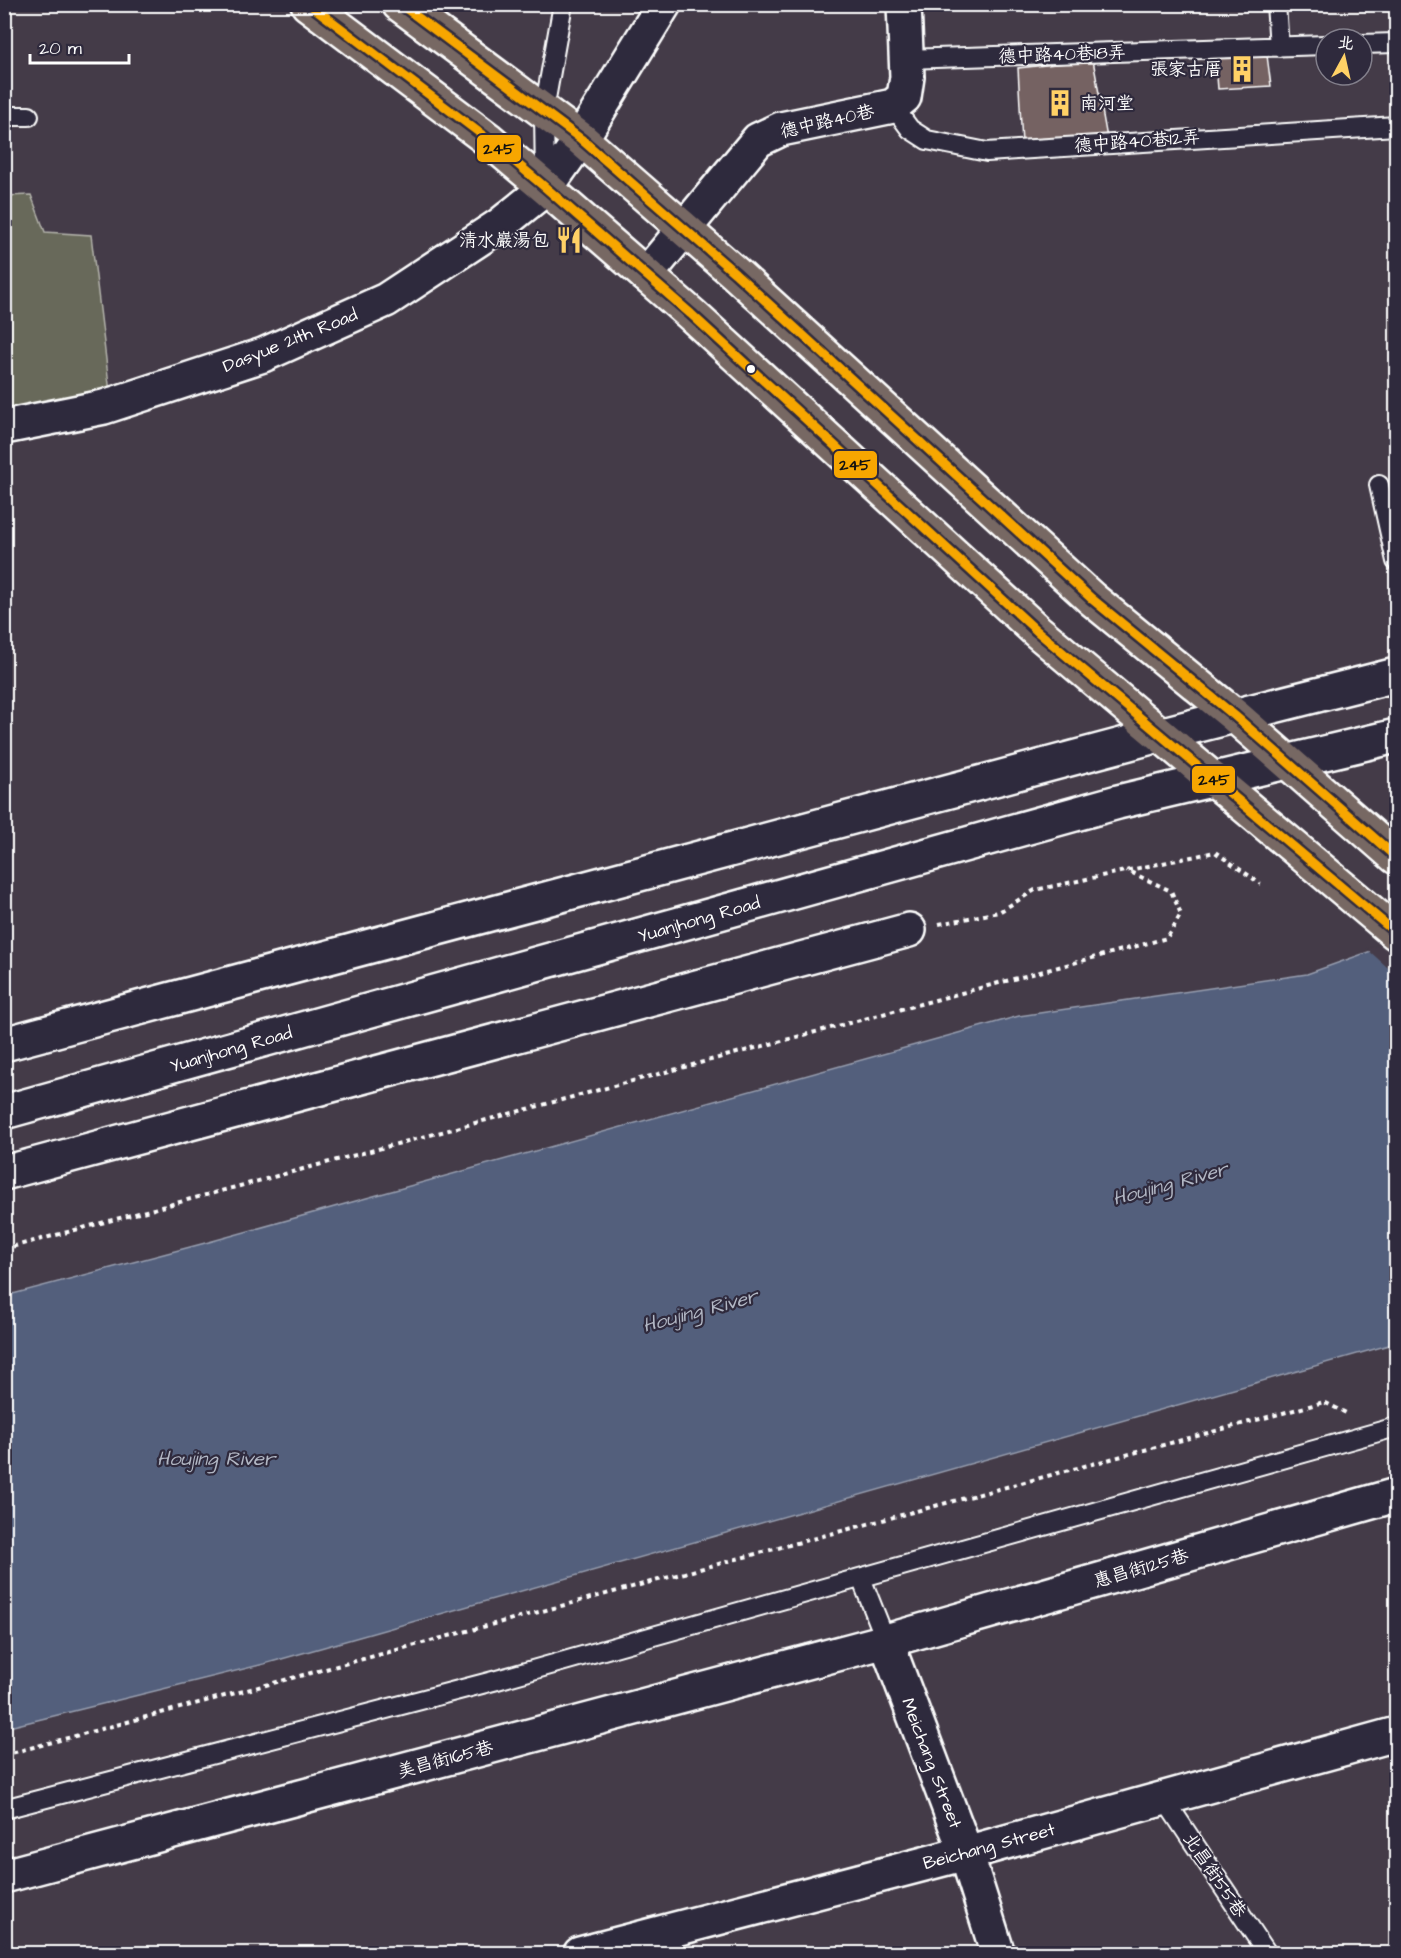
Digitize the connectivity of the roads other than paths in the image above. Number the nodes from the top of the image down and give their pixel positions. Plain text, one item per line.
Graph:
1 (308, 4) edge
2 (399, 4) edge
3 (563, 4) edge
4 (664, 4) edge
5 (904, 4) edge
6 (1276, 4) edge
7 (1396, 43) edge
8 (1374, 44) edge
9 (1314, 46) edge
10 (1279, 47) junction
11 (906, 59) junction
12 (893, 106) junction
13 (544, 110) junction
14 (4, 116) edge
15 (29, 116) dead end
16 (1396, 126) edge
17 (580, 139) junction
18 (546, 188) junction
19 (684, 229) junction
20 (646, 275) junction
21 (4, 427) edge
22 (1379, 485) dead end
23 (1396, 561) edge
24 (1396, 675) edge
25 (1235, 716) junction
26 (1159, 735) junction
27 (1396, 736) edge
28 (1286, 762) junction
29 (1212, 780) junction
30 (1396, 857) edge
31 (909, 930) road end
32 (1396, 933) edge
33 (4, 1044) edge
34 (4, 1112) edge
35 (4, 1173) edge
36 (1390, 1429) edge
37 (1396, 1495) edge
38 (861, 1578) junction
39 (886, 1641) junction
40 (1396, 1734) edge
41 (1163, 1797) junction
42 (4, 1809) edge
43 (966, 1853) junction
44 (4, 1876) edge
45 (580, 1953) edge
46 (998, 1953) edge
47 (1267, 1953) edge

1 - 18 main road
2 - 13 main road
3 - 13 lane
4 - 17 street, Dasyue 21th Road
5 - 11 street, 德中路40巷
6 - 10 lane
7 - 8 lane
9 - 10 lane, 德中路40巷18弄
10 - 11 lane, 德中路40巷18弄
11 - 12 street, 德中路40巷
12 - 16 lane, 德中路40巷12弄
12 - 19 street, 德中路40巷
13 - 17 main road
13 - 18 lane
14 - 15 lane
17 - 18 street, Dasyue 21th Road
17 - 19 main road
18 - 20 main road
18 - 21 street, Dasyue 21th Road
19 - 20 street, 德中路40巷
19 - 25 main road
20 - 26 main road
22 - 23 lane
24 - 25 street
25 - 26 street
25 - 28 main road
26 - 29 main road
26 - 33 street
27 - 28 street, Yuanjhong Road
28 - 29 street, Yuanjhong Road
28 - 30 main road
29 - 32 main road
29 - 34 street, Yuanjhong Road
31 - 35 street
36 - 38 lane
37 - 39 street, 惠昌街125巷
38 - 39 lane
38 - 42 lane
39 - 43 street, Meichang Street
39 - 44 street, 美昌街165巷
40 - 41 street, Beichang Street
41 - 43 street, Beichang Street
41 - 47 lane, 北昌街55巷
43 - 45 street, Beichang Street
43 - 46 street, Meichang Street

